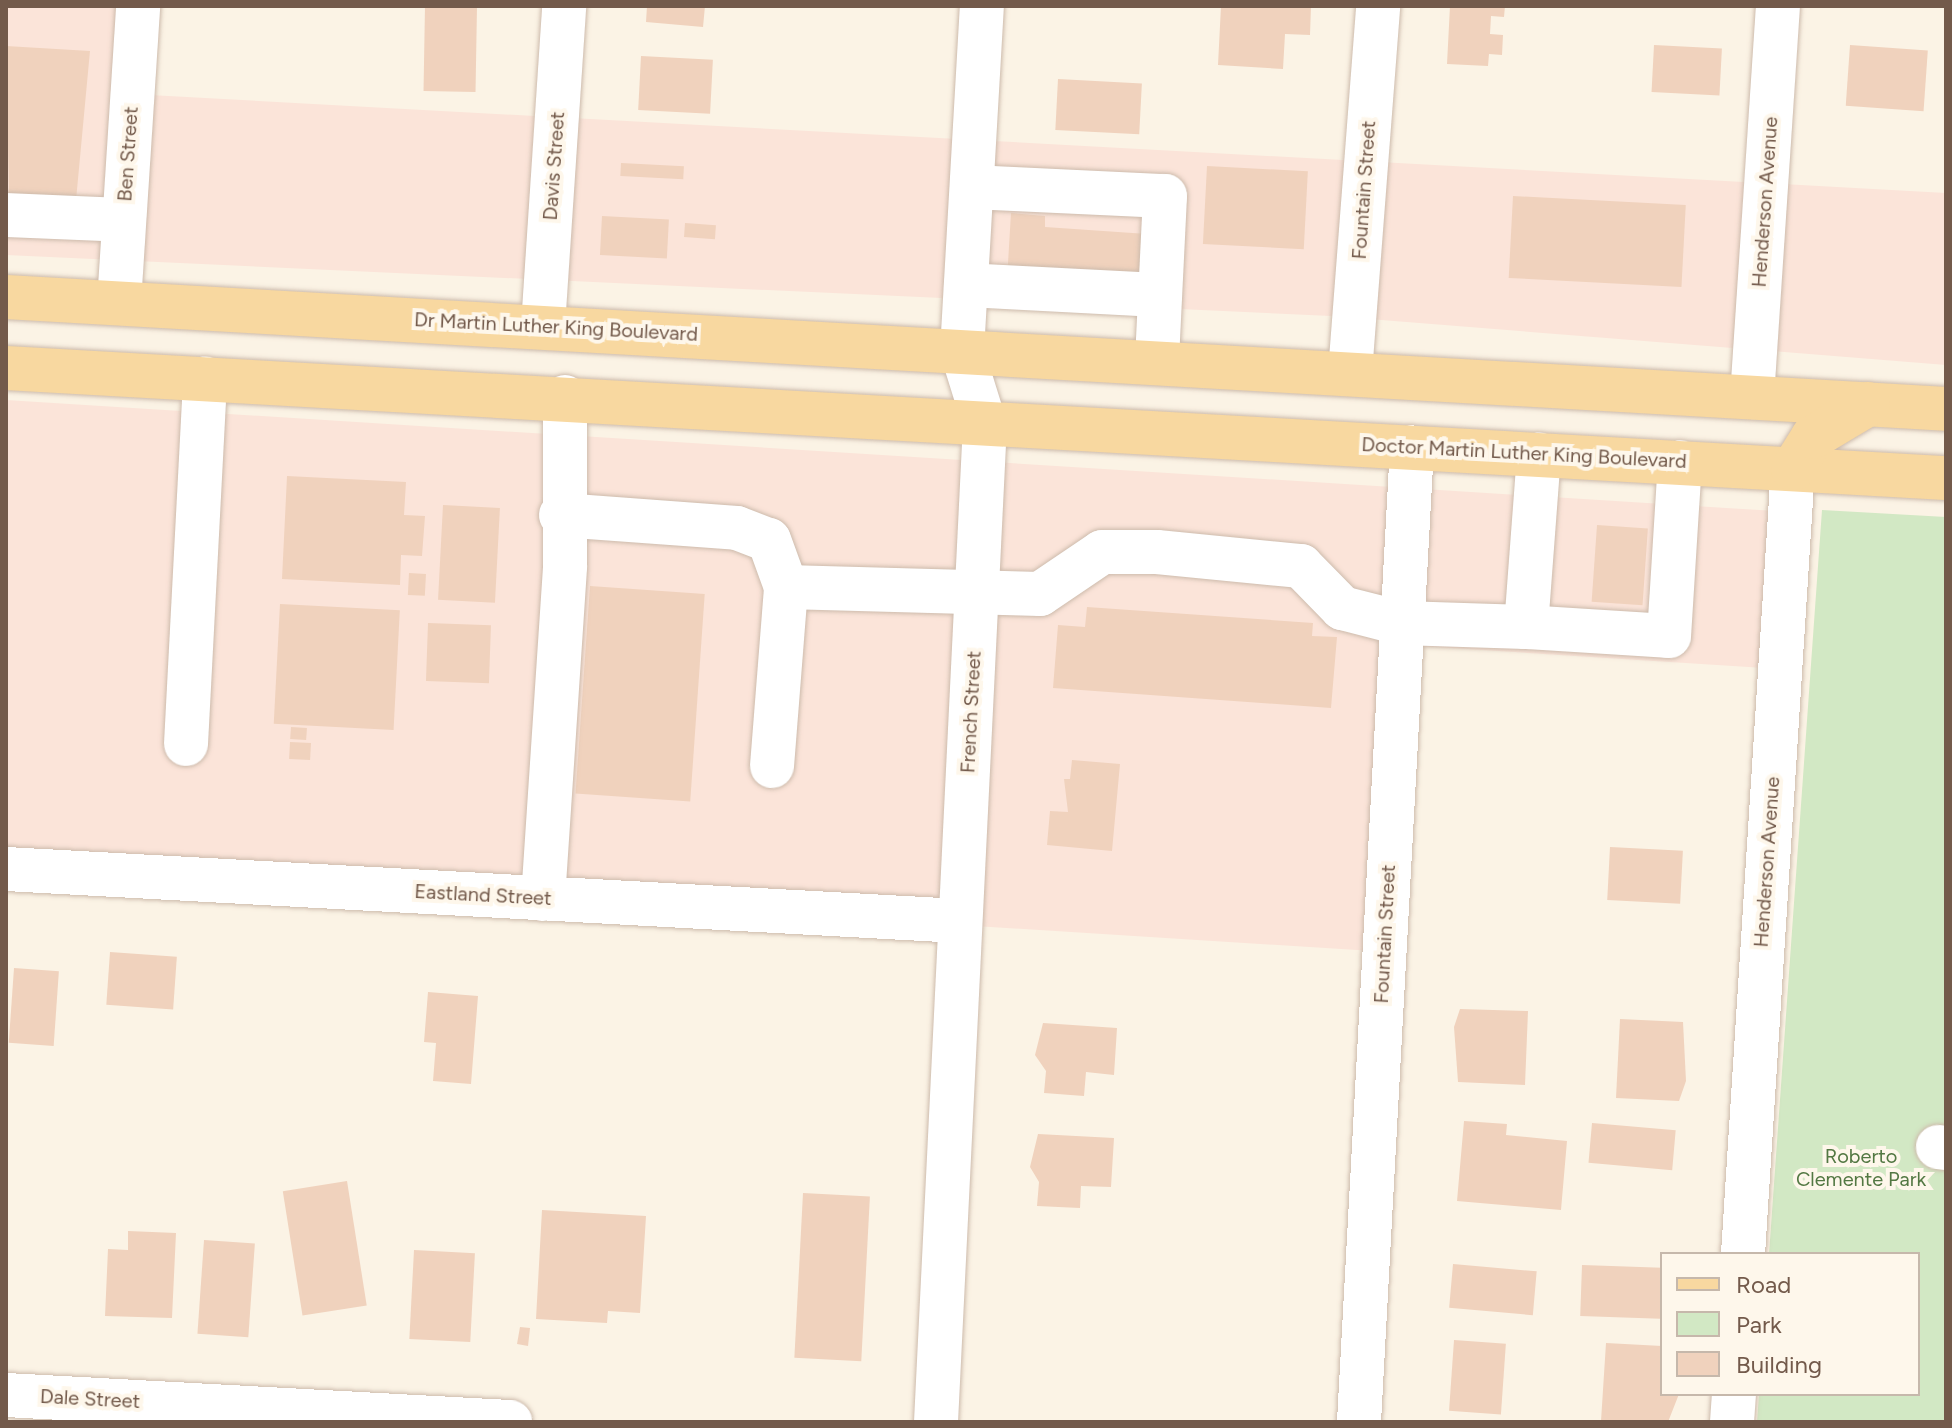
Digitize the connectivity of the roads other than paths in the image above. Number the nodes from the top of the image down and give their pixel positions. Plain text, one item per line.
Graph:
1 (138, 6) edge
2 (564, 6) edge
3 (982, 6) edge
4 (1378, 6) edge
5 (1778, 6) edge
6 (972, 187) junction
7 (6, 215) edge
8 (124, 220) junction
9 (966, 285) junction
10 (1160, 295) junction
11 (6, 297) edge
12 (119, 303) junction
13 (543, 326) junction
14 (962, 351) junction
15 (1157, 362) junction
16 (6, 368) edge
17 (1350, 373) junction
18 (205, 378) junction
19 (565, 397) junction
20 (1752, 397) junction
21 (1868, 404) junction
22 (1946, 409) edge
23 (984, 422) junction
24 (1412, 447) junction
25 (1539, 454) junction
26 (1680, 462) junction
27 (1793, 469) junction
28 (1946, 478) edge
29 (561, 515) junction
30 (786, 587) junction
31 (976, 597) junction
32 (1401, 623) junction
33 (1526, 627) junction
34 (186, 744) dead end
35 (772, 766) dead end
36 (6, 869) edge
37 (543, 899) junction
38 (960, 921) junction
39 (1743, 1252) edge
40 (6, 1395) edge
41 (1734, 1396) edge
42 (412, 1420) edge
43 (510, 1422) edge
44 (936, 1422) edge
45 (1359, 1422) edge
46 (1732, 1422) edge

1 - 8 street, Ben Street
2 - 13 street, Davis Street
3 - 6 street, French Street
4 - 17 street, Fountain Street
5 - 20 street, Henderson Avenue
6 - 9 street, French Street
6 - 10 street
7 - 8 street
8 - 12 street, Ben Street
9 - 10 street
9 - 14 street, French Street
10 - 15 street
11 - 12 main road, Dr Martin Luther King Boulevard
12 - 13 main road, Dr Martin Luther King Boulevard
13 - 14 main road, Dr Martin Luther King Boulevard
14 - 15 main road, Dr Martin Luther King Boulevard
14 - 23 street, French Street
15 - 17 main road
16 - 18 main road
17 - 20 main road
18 - 19 main road
18 - 34 street
19 - 23 main road
19 - 29 street
20 - 21 main road
21 - 22 main road
21 - 27 main road
23 - 24 main road, Doctor Martin Luther King Boulevard
23 - 31 street, French Street
24 - 25 main road, Doctor Martin Luther King Boulevard
24 - 32 street, Fountain Street
25 - 26 main road, Doctor Martin Luther King Boulevard
25 - 33 street
26 - 27 main road, Doctor Martin Luther King Boulevard
26 - 33 street
27 - 28 main road, Doctor Martin Luther King Boulevard
27 - 39 street, Henderson Avenue
29 - 30 street
29 - 37 street
30 - 31 street
30 - 35 street
31 - 32 street
31 - 38 street, French Street
32 - 33 street
32 - 45 street, Fountain Street
36 - 37 street, Eastland Street
37 - 38 street, Eastland Street
38 - 44 street, French Street
40 - 42 street, Dale Street
41 - 46 street
42 - 43 street, Dale Street

